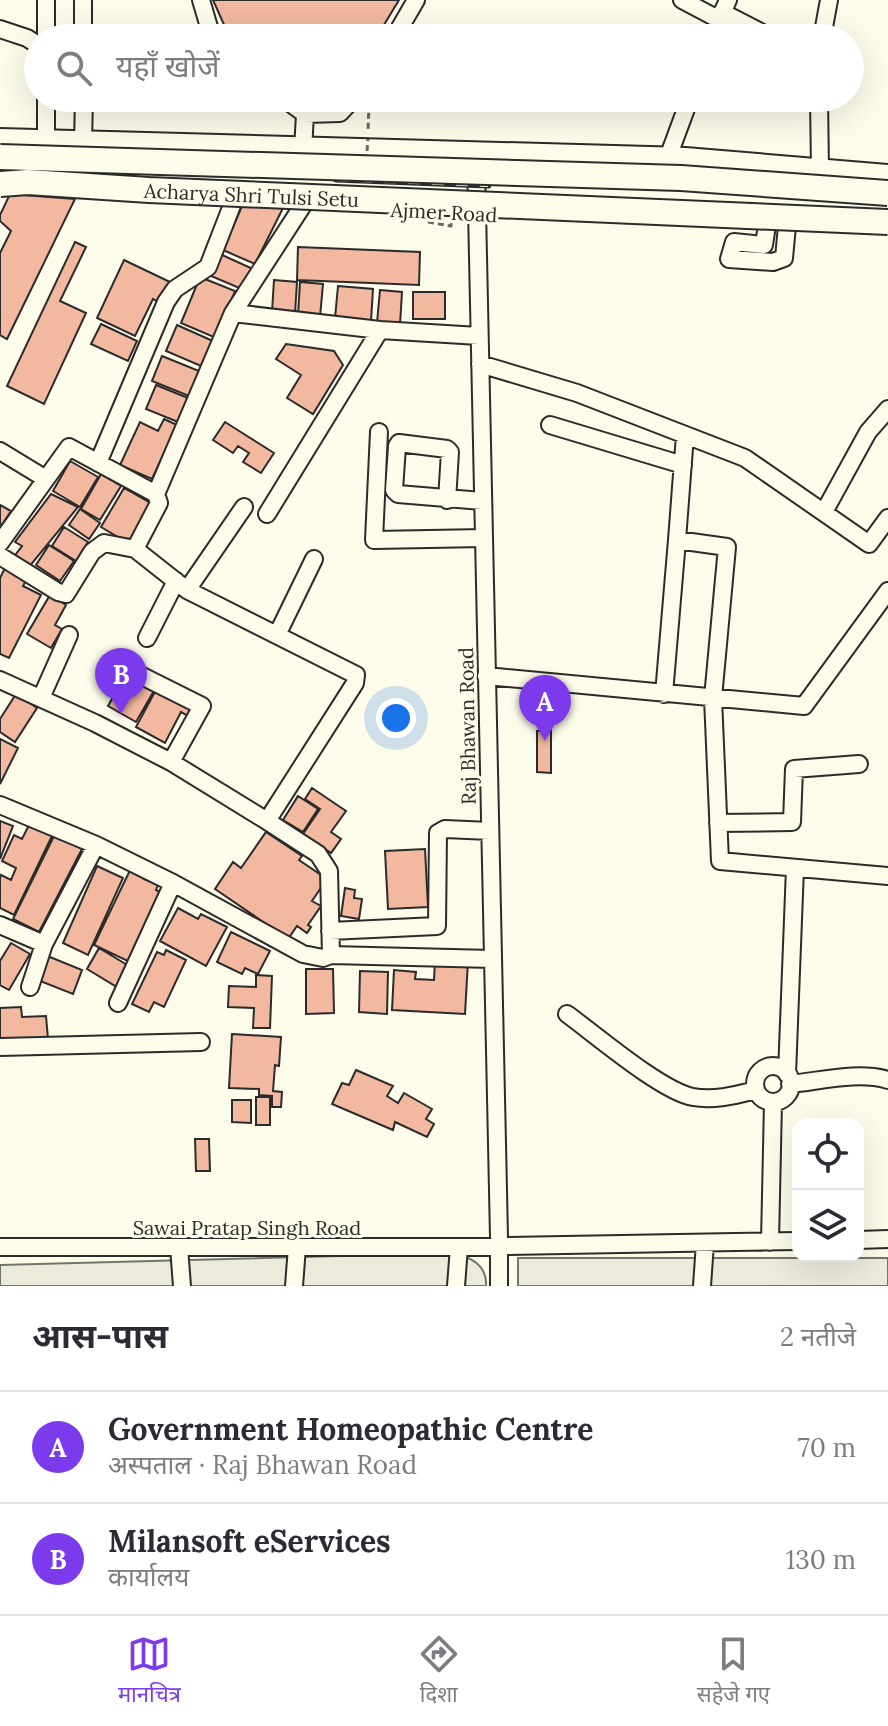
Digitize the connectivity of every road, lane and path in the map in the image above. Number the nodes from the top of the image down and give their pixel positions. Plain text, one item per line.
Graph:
1 (46, 0) edge
2 (83, 0) edge
3 (201, 0) edge
4 (416, 0) edge
5 (682, 0) edge
6 (829, 0) edge
7 (722, 10) edge
8 (46, 24) edge
9 (83, 24) edge
10 (208, 24) edge
11 (402, 24) edge
12 (747, 24) edge
13 (825, 24) edge
14 (0, 29) edge
15 (24, 37) edge
16 (46, 112) edge
17 (84, 112) edge
18 (302, 112) edge
19 (342, 112) edge
20 (369, 112) edge
21 (685, 112) edge
22 (819, 112) edge
23 (305, 114) junction
24 (368, 139) dead end
25 (0, 141) edge
26 (46, 142) junction
27 (83, 143) junction
28 (303, 150) junction
29 (476, 156) junction
30 (0, 157) edge
31 (670, 161) junction
32 (820, 171) junction
33 (888, 177) edge
34 (0, 184) edge
35 (0, 191) edge
36 (888, 193) edge
37 (234, 200) junction
38 (305, 202) junction
39 (475, 214) junction
40 (888, 222) edge
41 (888, 233) edge
42 (233, 313) junction
43 (380, 330) junction
44 (479, 336) junction
45 (480, 364) junction
46 (888, 409) edge
47 (550, 425) dead end
48 (379, 432) dead end
49 (685, 435) junction
50 (0, 451) edge
51 (98, 463) junction
52 (683, 465) junction
53 (46, 479) junction
54 (156, 494) junction
55 (447, 500) junction
56 (482, 501) junction
57 (244, 507) dead end
58 (824, 512) junction
59 (267, 514) dead end
60 (888, 518) edge
61 (484, 538) junction
62 (677, 540) junction
63 (0, 543) edge
64 (135, 549) junction
65 (0, 556) edge
66 (314, 559) dead end
67 (181, 586) junction
68 (888, 591) edge
69 (69, 635) dead end
70 (277, 635) junction
71 (147, 638) dead end
72 (132, 671) dead end
73 (486, 676) junction
74 (0, 680) edge
75 (664, 694) junction
76 (41, 698) junction
77 (713, 698) junction
78 (171, 762) junction
79 (859, 764) dead end
80 (0, 805) edge
81 (267, 821) junction
82 (718, 823) junction
83 (490, 831) junction
84 (96, 845) junction
85 (795, 868) junction
86 (888, 876) edge
87 (173, 883) junction
88 (0, 925) edge
89 (330, 931) junction
90 (44, 944) junction
91 (331, 955) junction
92 (492, 959) junction
93 (30, 987) dead end
94 (118, 1003) dead end
95 (567, 1014) dead end
96 (201, 1042) dead end
97 (0, 1047) edge
98 (788, 1079) junction
99 (888, 1080) edge
100 (756, 1090) junction
101 (773, 1102) junction
102 (888, 1239) edge
103 (864, 1240) edge
104 (792, 1241) edge
105 (770, 1242) junction
106 (705, 1243) junction
107 (500, 1245) junction
108 (0, 1247) edge
109 (179, 1247) junction
110 (297, 1247) junction
111 (459, 1247) junction
112 (182, 1286) edge
113 (294, 1286) edge
114 (456, 1286) edge
115 (499, 1286) edge
116 (702, 1286) edge

1 - 8 street
2 - 9 street
3 - 10 street
4 - 11 street
5 - 7 street
6 - 13 street
7 - 12 street
14 - 15 street
16 - 26 street
17 - 27 street
18 - 23 street
19 - 23 street
20 - 24 path
21 - 31 street
22 - 32 street
23 - 28 street
25 - 26 highway
26 - 27 highway
27 - 28 highway
28 - 29 highway
29 - 31 highway
29 - 39 street, Raj Bhawan Road
30 - 36 highway, Acharya Shri Tulsi Setu, bridge
31 - 32 highway
32 - 33 highway
34 - 40 highway, Acharya Shri Tulsi Setu, bridge
35 - 37 highway, Ajmer Road
37 - 38 highway, Ajmer Road
37 - 51 street
38 - 39 highway, Ajmer Road
38 - 42 street
39 - 41 highway, Ajmer Road
39 - 44 street, Raj Bhawan Road
42 - 43 street
42 - 54 street
43 - 44 street
43 - 59 street
44 - 45 street, Raj Bhawan Road
45 - 49 street
45 - 56 street, Raj Bhawan Road
46 - 58 street
47 - 52 street
48 - 61 street
49 - 52 street
49 - 58 street
50 - 53 street
51 - 53 street
51 - 54 street
52 - 62 street
53 - 63 street
54 - 64 street
55 - 55 street
55 - 56 street
56 - 61 street, Raj Bhawan Road
57 - 67 street
58 - 60 street
61 - 73 street, Raj Bhawan Road
62 - 75 street
62 - 77 street
64 - 65 street
64 - 67 street
66 - 70 street
67 - 70 street
67 - 71 street
68 - 77 street
69 - 76 street
70 - 81 street
72 - 78 street
73 - 75 street
73 - 83 street, Raj Bhawan Road
74 - 76 street
75 - 77 street
76 - 78 street
77 - 82 street
78 - 81 street
79 - 82 street
80 - 84 street
81 - 89 street
82 - 85 street
83 - 89 street
83 - 92 street, Raj Bhawan Road
84 - 87 street
84 - 90 street
85 - 86 street
85 - 98 street
87 - 91 street
87 - 94 street
88 - 90 street
89 - 91 street
90 - 93 street
91 - 92 street
92 - 107 street, Raj Bhawan Road
95 - 100 street
96 - 97 street
98 - 99 street
98 - 100 street
98 - 101 street
100 - 101 street
101 - 105 street
102 - 103 street
104 - 105 street, Sawai Pratap Singh Road
105 - 106 street, Sawai Pratap Singh Road
106 - 107 street, Sawai Pratap Singh Road
106 - 116 street
107 - 111 street, Sawai Pratap Singh Road
107 - 115 street, Raj Bhawan Road
108 - 109 street, Sawai Pratap Singh Road
109 - 110 street, Sawai Pratap Singh Road
109 - 112 street
110 - 111 street, Sawai Pratap Singh Road
110 - 113 street
111 - 114 street

